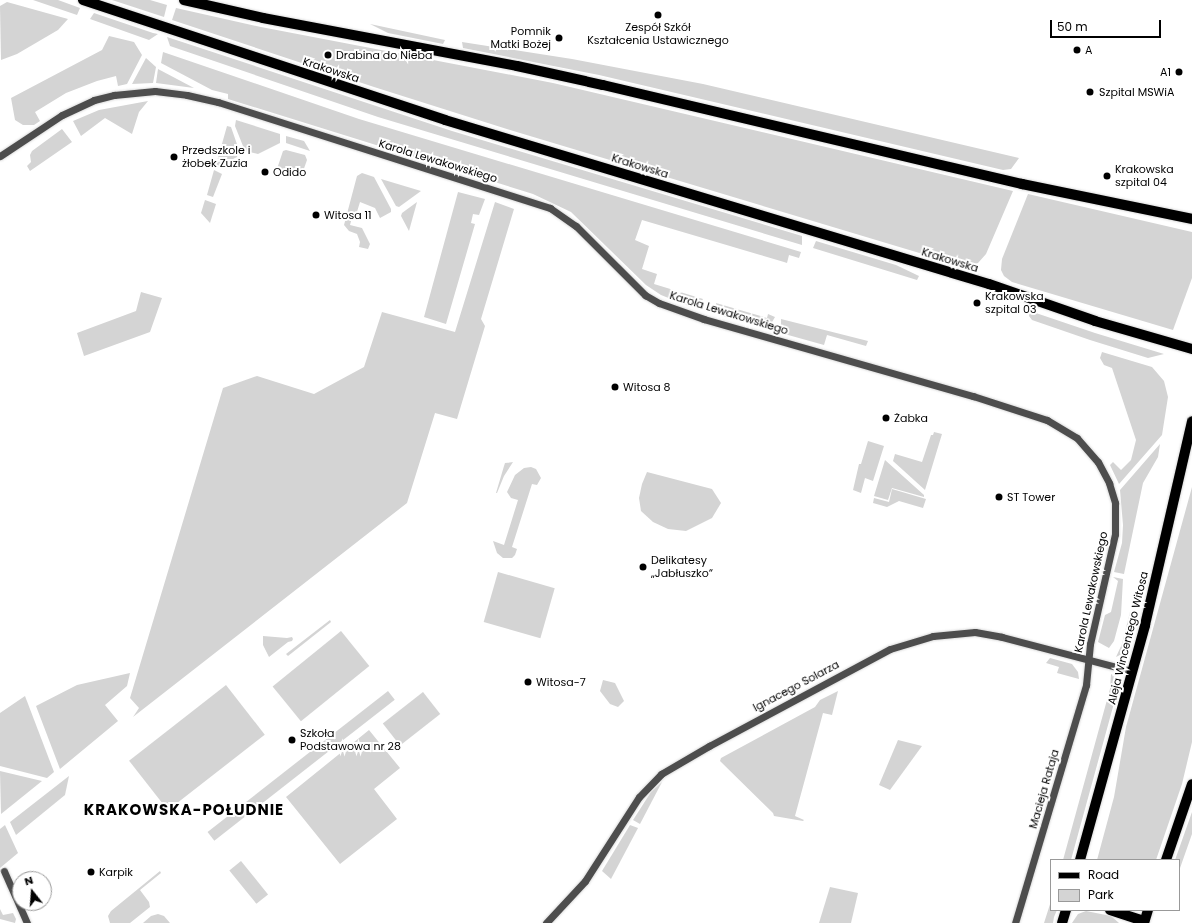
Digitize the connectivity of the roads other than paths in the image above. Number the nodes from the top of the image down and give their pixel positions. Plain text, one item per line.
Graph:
1 (83, 0) edge
2 (184, 0) edge
3 (0, 156) edge
4 (1192, 219) edge
5 (1192, 349) edge
6 (1192, 421) edge
7 (1088, 660) junction
8 (1132, 671) junction
9 (1192, 784) edge
10 (1080, 859) edge
11 (1166, 859) edge
12 (4, 871) dead end
13 (1066, 911) edge
14 (1113, 911) edge
15 (1148, 911) edge
16 (1144, 922) edge
17 (27, 923) edge
18 (546, 923) edge
19 (1015, 923) edge
20 (1062, 923) edge

1 - 5 main road, Krakowska
2 - 4 main road
3 - 7 street, Karola Lewakowskiego
6 - 8 main road, Aleja Wincentego Witosa
7 - 8 street, Ignacego Solarza
7 - 18 street, Ignacego Solarza
7 - 19 street, Macieja Rataja
8 - 10 main road, Aleja Wincentego Witosa
9 - 11 main road
12 - 17 street
13 - 20 main road
14 - 16 main road
15 - 16 main road

